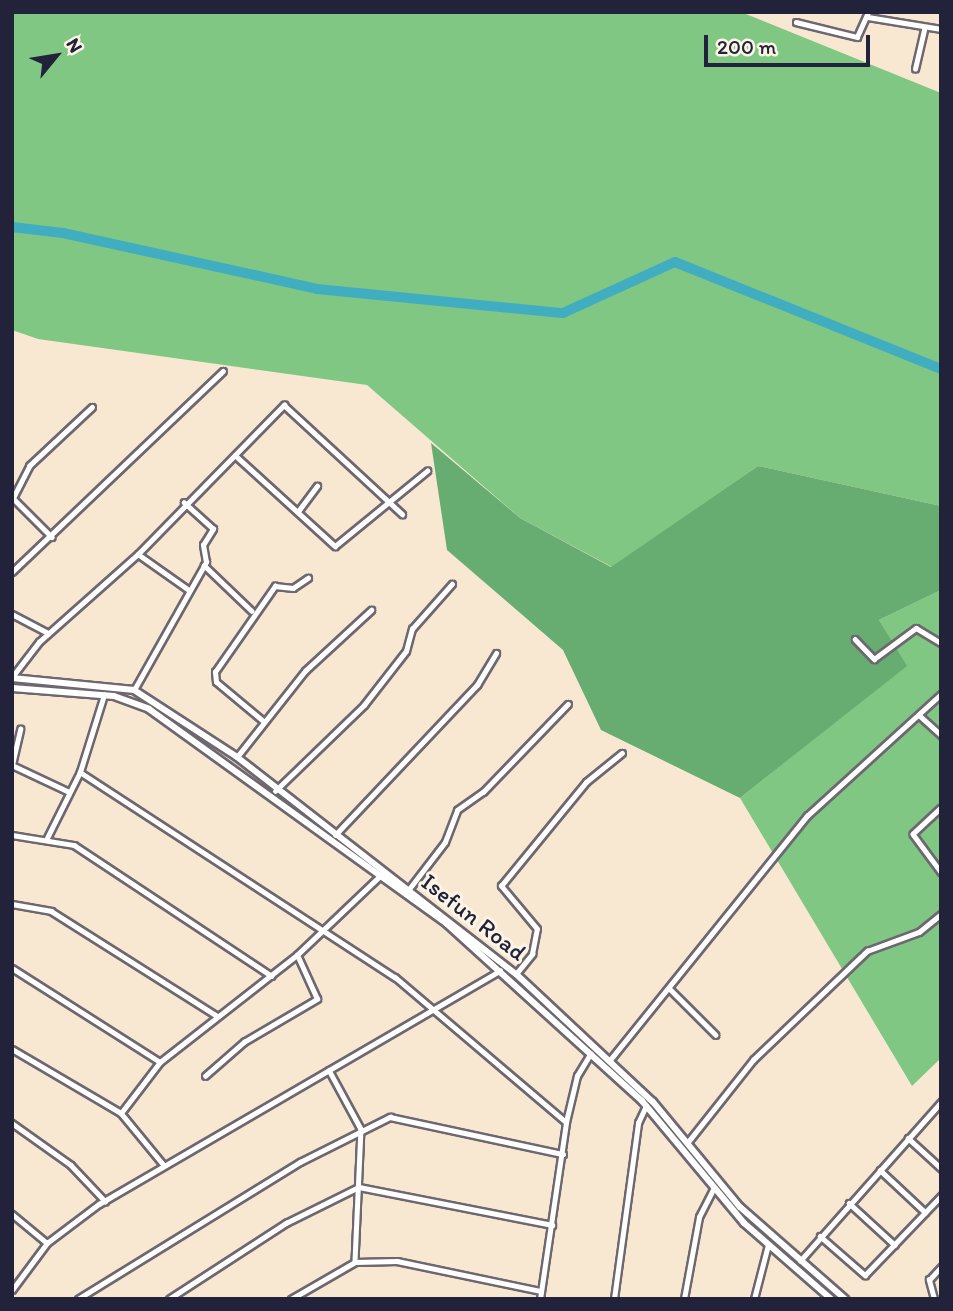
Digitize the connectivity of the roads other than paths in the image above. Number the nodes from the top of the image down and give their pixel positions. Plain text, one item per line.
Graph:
1 (868, 15) edge
2 (796, 22) dead end
3 (941, 29) edge
4 (924, 30) junction
5 (915, 69) dead end
6 (223, 371) dead end
7 (92, 407) dead end
8 (236, 456) junction
9 (427, 471) dead end
10 (317, 486) dead end
11 (13, 498) edge
12 (388, 499) junction
13 (184, 503) junction
14 (299, 510) junction
15 (402, 514) dead end
16 (52, 537) junction
17 (138, 554) junction
18 (204, 565) junction
19 (12, 572) edge
20 (308, 578) dead end
21 (452, 584) dead end
22 (189, 590) junction
23 (371, 610) dead end
24 (252, 611) junction
25 (12, 614) edge
26 (38, 630) junction
27 (48, 633) junction
28 (855, 639) dead end
29 (39, 642) junction
30 (941, 643) edge
31 (496, 653) dead end
32 (12, 678) edge
33 (12, 688) edge
34 (134, 690) junction
35 (941, 694) edge
36 (104, 695) junction
37 (568, 704) dead end
38 (919, 715) junction
39 (264, 722) junction
40 (20, 729) dead end
41 (941, 735) edge
42 (622, 754) dead end
43 (237, 757) junction
44 (12, 765) edge
45 (80, 772) junction
46 (275, 791) junction
47 (69, 792) junction
48 (940, 811) edge
49 (12, 835) edge
50 (334, 835) junction
51 (47, 838) junction
52 (941, 872) edge
53 (380, 876) junction
54 (409, 890) junction
55 (12, 904) edge
56 (941, 914) edge
57 (324, 928) junction
58 (297, 955) junction
59 (12, 968) edge
60 (501, 971) junction
61 (516, 974) junction
62 (272, 976) junction
63 (669, 988) junction
64 (438, 1012) junction
65 (217, 1016) junction
66 (716, 1035) dead end
67 (12, 1049) edge
68 (591, 1053) junction
69 (610, 1060) junction
70 (160, 1062) junction
71 (329, 1070) junction
72 (205, 1076) dead end
73 (646, 1106) junction
74 (940, 1106) edge
75 (121, 1113) junction
76 (12, 1122) edge
77 (566, 1122) junction
78 (361, 1129) junction
79 (908, 1138) junction
80 (688, 1142) junction
81 (563, 1154) junction
82 (163, 1164) junction
83 (941, 1168) edge
84 (880, 1170) junction
85 (359, 1187) junction
86 (714, 1188) junction
87 (941, 1196) edge
88 (105, 1201) junction
89 (849, 1203) junction
90 (926, 1212) junction
91 (12, 1214) edge
92 (552, 1225) junction
93 (820, 1236) junction
94 (47, 1243) junction
95 (768, 1244) junction
96 (895, 1245) junction
97 (355, 1262) junction
98 (800, 1262) junction
99 (941, 1267) edge
100 (12, 1290) edge
101 (541, 1291) junction
102 (78, 1299) edge
103 (169, 1299) edge
104 (291, 1299) edge
105 (540, 1299) edge
106 (614, 1299) edge
107 (684, 1299) edge
108 (754, 1299) edge
109 (831, 1299) edge
110 (845, 1299) edge
111 (934, 1299) edge

1 - 2 street
1 - 4 street
3 - 4 street
4 - 5 street
6 - 16 street
7 - 11 street
8 - 12 street
8 - 13 street
8 - 14 street
9 - 12 street
10 - 14 street
11 - 16 street
12 - 14 street
12 - 15 street
13 - 17 street
13 - 18 street
16 - 19 street
17 - 22 street
17 - 27 street
18 - 22 street
18 - 24 street
20 - 24 street
21 - 46 street
22 - 34 street
23 - 39 street
24 - 39 street
25 - 26 street
26 - 27 street
26 - 29 street
27 - 29 street
28 - 30 street
29 - 32 street
31 - 50 street
32 - 34 street, Isefun Road
33 - 36 street, Isefun Road
34 - 43 street, Isefun Road
35 - 38 street
36 - 45 street
36 - 53 street, Isefun Road
37 - 54 street
38 - 41 street
38 - 63 street
39 - 43 street
40 - 44 street
42 - 61 street
43 - 46 street, Isefun Road
44 - 47 street
45 - 47 street
45 - 57 street
46 - 50 street, Isefun Road
47 - 51 street
48 - 52 street
49 - 51 street
50 - 53 street, Isefun Road
51 - 62 street
53 - 54 street, Isefun Road
53 - 57 street
53 - 60 street, Isefun Road
54 - 61 street, Isefun Road
55 - 65 street
56 - 80 street
57 - 58 street
57 - 64 street
58 - 62 street
58 - 72 street
59 - 70 street
60 - 64 street
60 - 68 street, Isefun Road
61 - 69 street, Isefun Road
62 - 65 street
63 - 66 street
63 - 69 street
64 - 71 street
64 - 77 street
65 - 70 street
67 - 75 street
68 - 73 street, Isefun Road
68 - 77 street
69 - 80 street, Isefun Road
70 - 75 street
71 - 78 street
71 - 82 street
73 - 86 street, Isefun Road
73 - 106 street
74 - 79 street
75 - 82 street
76 - 88 street
77 - 81 street
78 - 81 street
78 - 85 street
78 - 102 street
79 - 83 street
79 - 84 street
80 - 98 street, Isefun Road
81 - 92 street
82 - 88 street
84 - 89 street
84 - 90 street
85 - 92 street
85 - 97 street
85 - 103 street
86 - 95 street, Isefun Road
86 - 107 street
87 - 90 street
88 - 94 street
89 - 93 street
89 - 96 street
90 - 96 street
91 - 94 street
92 - 101 street
93 - 96 street
93 - 98 street
94 - 100 street
95 - 108 street
95 - 109 street, Isefun Road
97 - 101 street
97 - 104 street
98 - 110 street, Isefun Road
99 - 111 street
101 - 105 street

